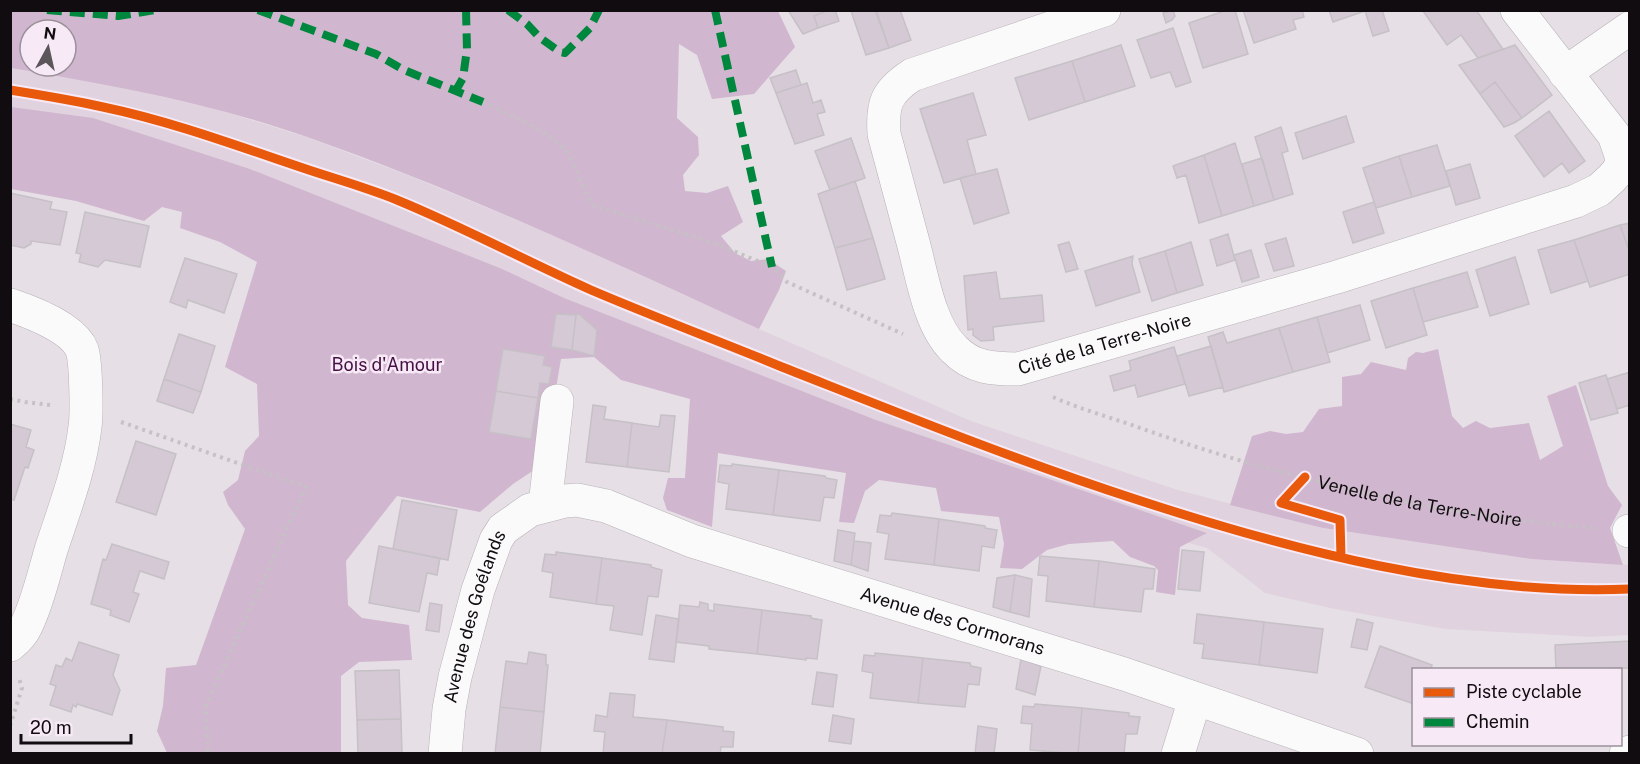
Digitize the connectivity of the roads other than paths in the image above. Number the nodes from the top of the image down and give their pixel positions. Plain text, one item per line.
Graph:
1 (1104, 10) edge
2 (1517, 10) edge
3 (1629, 28) edge
4 (1565, 73) junction
5 (10, 305) edge
6 (557, 400) dead end
7 (545, 505) junction
8 (10, 645) edge
9 (1195, 699) junction
10 (1304, 745) edge
11 (445, 753) edge
12 (1178, 753) edge
13 (1357, 753) edge

1 - 4 street, Cité de la Terre-Noire
2 - 4 street, Cité de la Terre-Noire
3 - 4 street
5 - 8 street
6 - 7 street
7 - 9 street, Avenue des Cormorans
7 - 11 street, Avenue des Goélands
9 - 10 street, Avenue des Cormorans
9 - 12 street
10 - 13 street, Avenue des Cormorans

